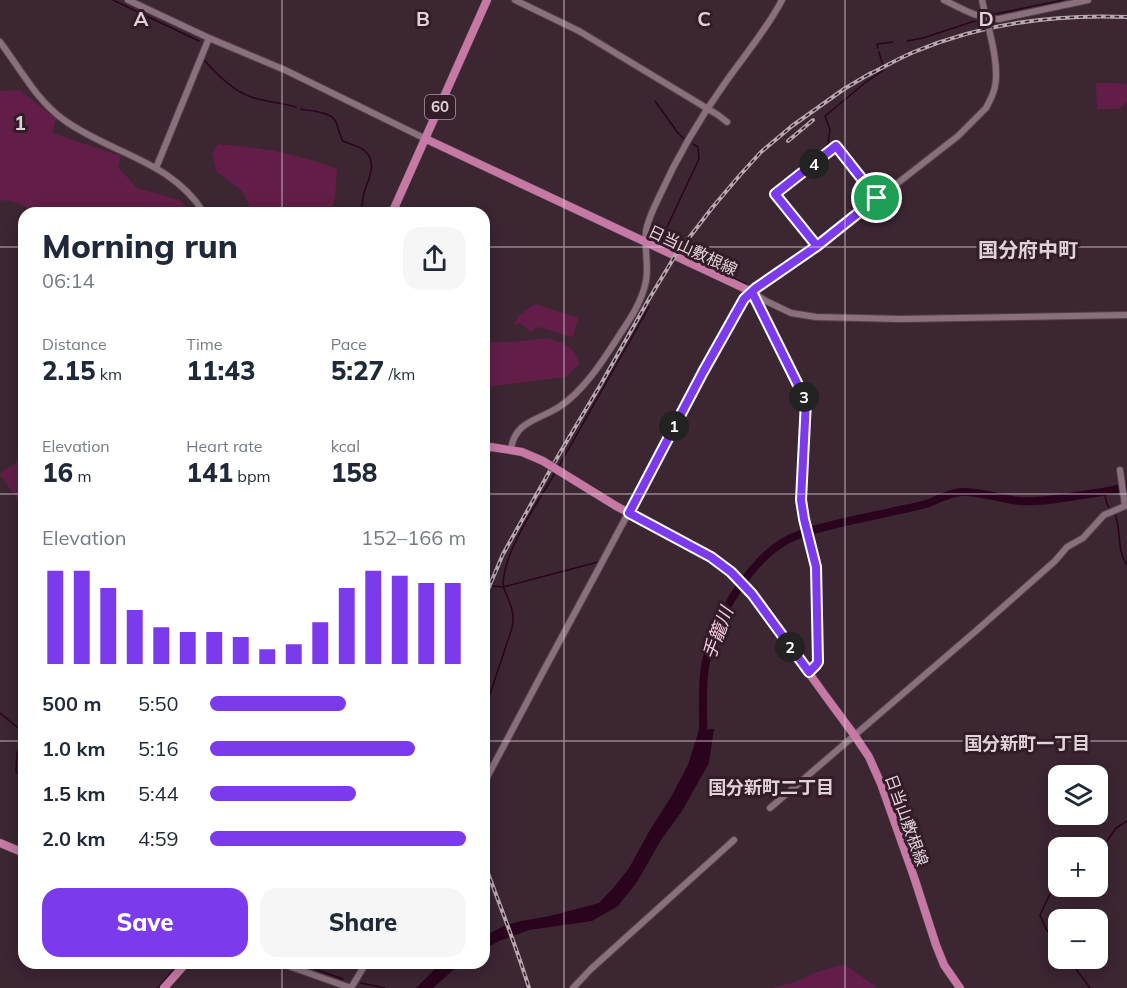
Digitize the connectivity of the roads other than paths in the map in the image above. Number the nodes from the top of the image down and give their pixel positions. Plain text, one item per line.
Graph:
1 (128, 0) edge
2 (487, 0) edge
3 (514, 0) edge
4 (782, 0) edge
5 (944, 0) edge
6 (982, 0) edge
7 (1088, 0) edge
8 (209, 38) junction
9 (0, 42) edge
10 (708, 109) junction
11 (727, 122) dead end
12 (426, 139) junction
13 (156, 168) junction
14 (877, 198) junction
15 (200, 207) edge
16 (395, 207) edge
17 (646, 243) junction
18 (817, 246) junction
19 (752, 292) junction
20 (1127, 315) edge
21 (490, 448) edge
22 (511, 449) junction
23 (1120, 470) dead end
24 (629, 513) junction
25 (809, 672) junction
26 (855, 736) junction
27 (490, 772) edge
28 (770, 808) dead end
29 (734, 840) dead end
30 (0, 843) edge
31 (18, 850) edge
32 (181, 969) edge
33 (297, 969) edge
34 (362, 969) edge
35 (164, 988) edge
36 (351, 988) edge
37 (573, 988) edge
38 (960, 988) edge

1 - 8 street
2 - 12 main road, 60
3 - 10 street
4 - 10 street
5 - 7 street
6 - 14 street, bridge
8 - 12 street
8 - 13 street
9 - 13 street
10 - 11 street
10 - 17 street
12 - 16 main road, 60
12 - 17 main road, 日当山敷根線
13 - 15 street
14 - 18 street
14 - 18 street
17 - 19 main road, 日当山敷根線
17 - 22 street
18 - 19 street
19 - 20 street
19 - 24 street
19 - 25 main road, 日当山敷根線
21 - 22 main road, 日当山敷根線
22 - 24 main road, 日当山敷根線, bridge
23 - 26 street
24 - 25 main road, 日当山敷根線
24 - 27 street
25 - 26 main road, 日当山敷根線
26 - 28 street
26 - 38 main road, 日当山敷根線
29 - 37 street
30 - 31 main road
32 - 35 main road
33 - 36 street
34 - 36 street

